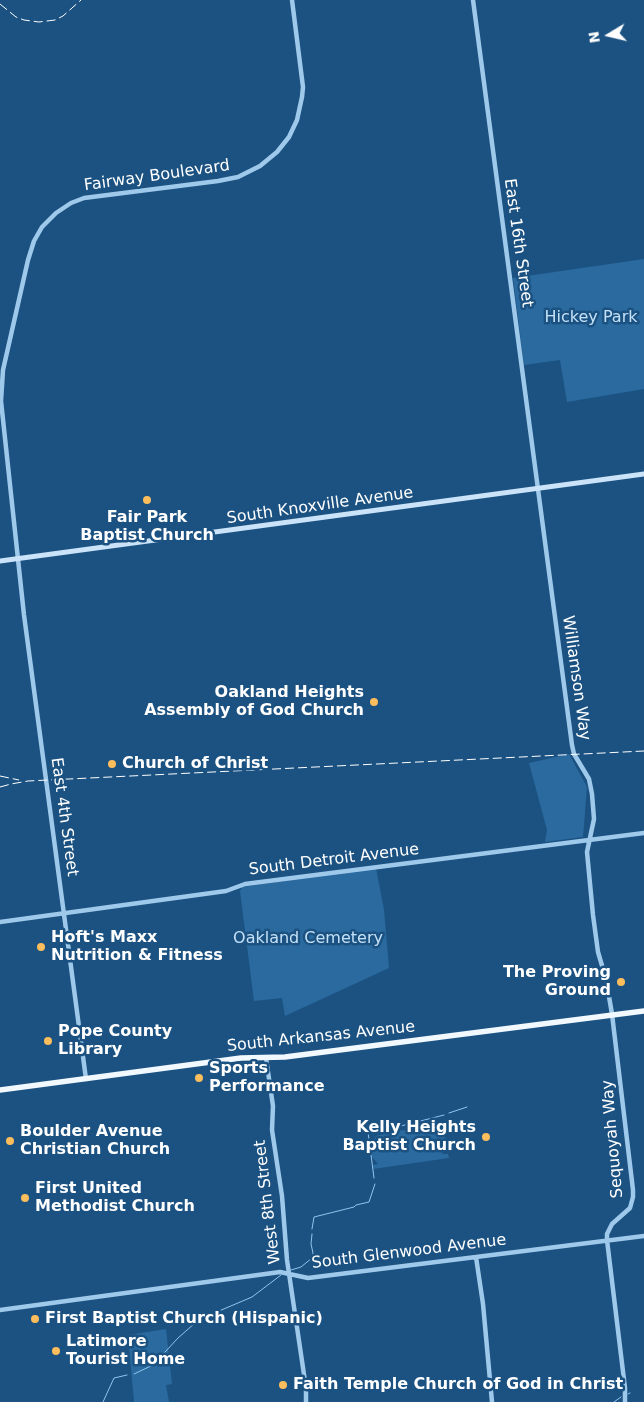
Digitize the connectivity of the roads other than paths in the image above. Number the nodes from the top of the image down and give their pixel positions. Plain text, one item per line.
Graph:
1 (292, 0) edge
2 (473, 0) edge
3 (644, 474) edge
4 (537, 489) junction
5 (18, 558) junction
6 (0, 561) edge
7 (644, 833) edge
8 (590, 839) junction
9 (64, 913) junction
10 (0, 922) edge
11 (644, 1011) edge
12 (612, 1014) junction
13 (266, 1058) junction
14 (86, 1078) junction
15 (0, 1090) edge
16 (644, 1236) edge
17 (607, 1240) junction
18 (476, 1257) junction
19 (290, 1274) junction
20 (0, 1310) edge
21 (306, 1402) edge
22 (492, 1402) edge
23 (625, 1402) edge

1 - 5 street, Fairway Boulevard
2 - 4 street, East 16th Street
3 - 4 main road, South Knoxville Avenue
4 - 5 main road, South Knoxville Avenue
4 - 8 street, Williamson Way
5 - 6 main road, South Knoxville Avenue
5 - 9 street, East 4th Street
7 - 8 street, South Detroit Avenue
8 - 9 street, South Detroit Avenue
8 - 12 street, Williamson Way
9 - 10 street, South Detroit Avenue
9 - 14 street, East 4th Street
11 - 12 highway, South Arkansas Avenue
12 - 13 highway, South Arkansas Avenue
12 - 17 street, Sequoyah Way
13 - 14 highway, South Arkansas Avenue
13 - 19 street, West 8th Street
14 - 15 highway, South Arkansas Avenue
16 - 17 street, South Glenwood Avenue
17 - 18 street, South Glenwood Avenue
17 - 23 street
18 - 19 street, South Glenwood Avenue
18 - 22 street
19 - 20 street, South Glenwood Avenue
19 - 21 street, West 8th Street

